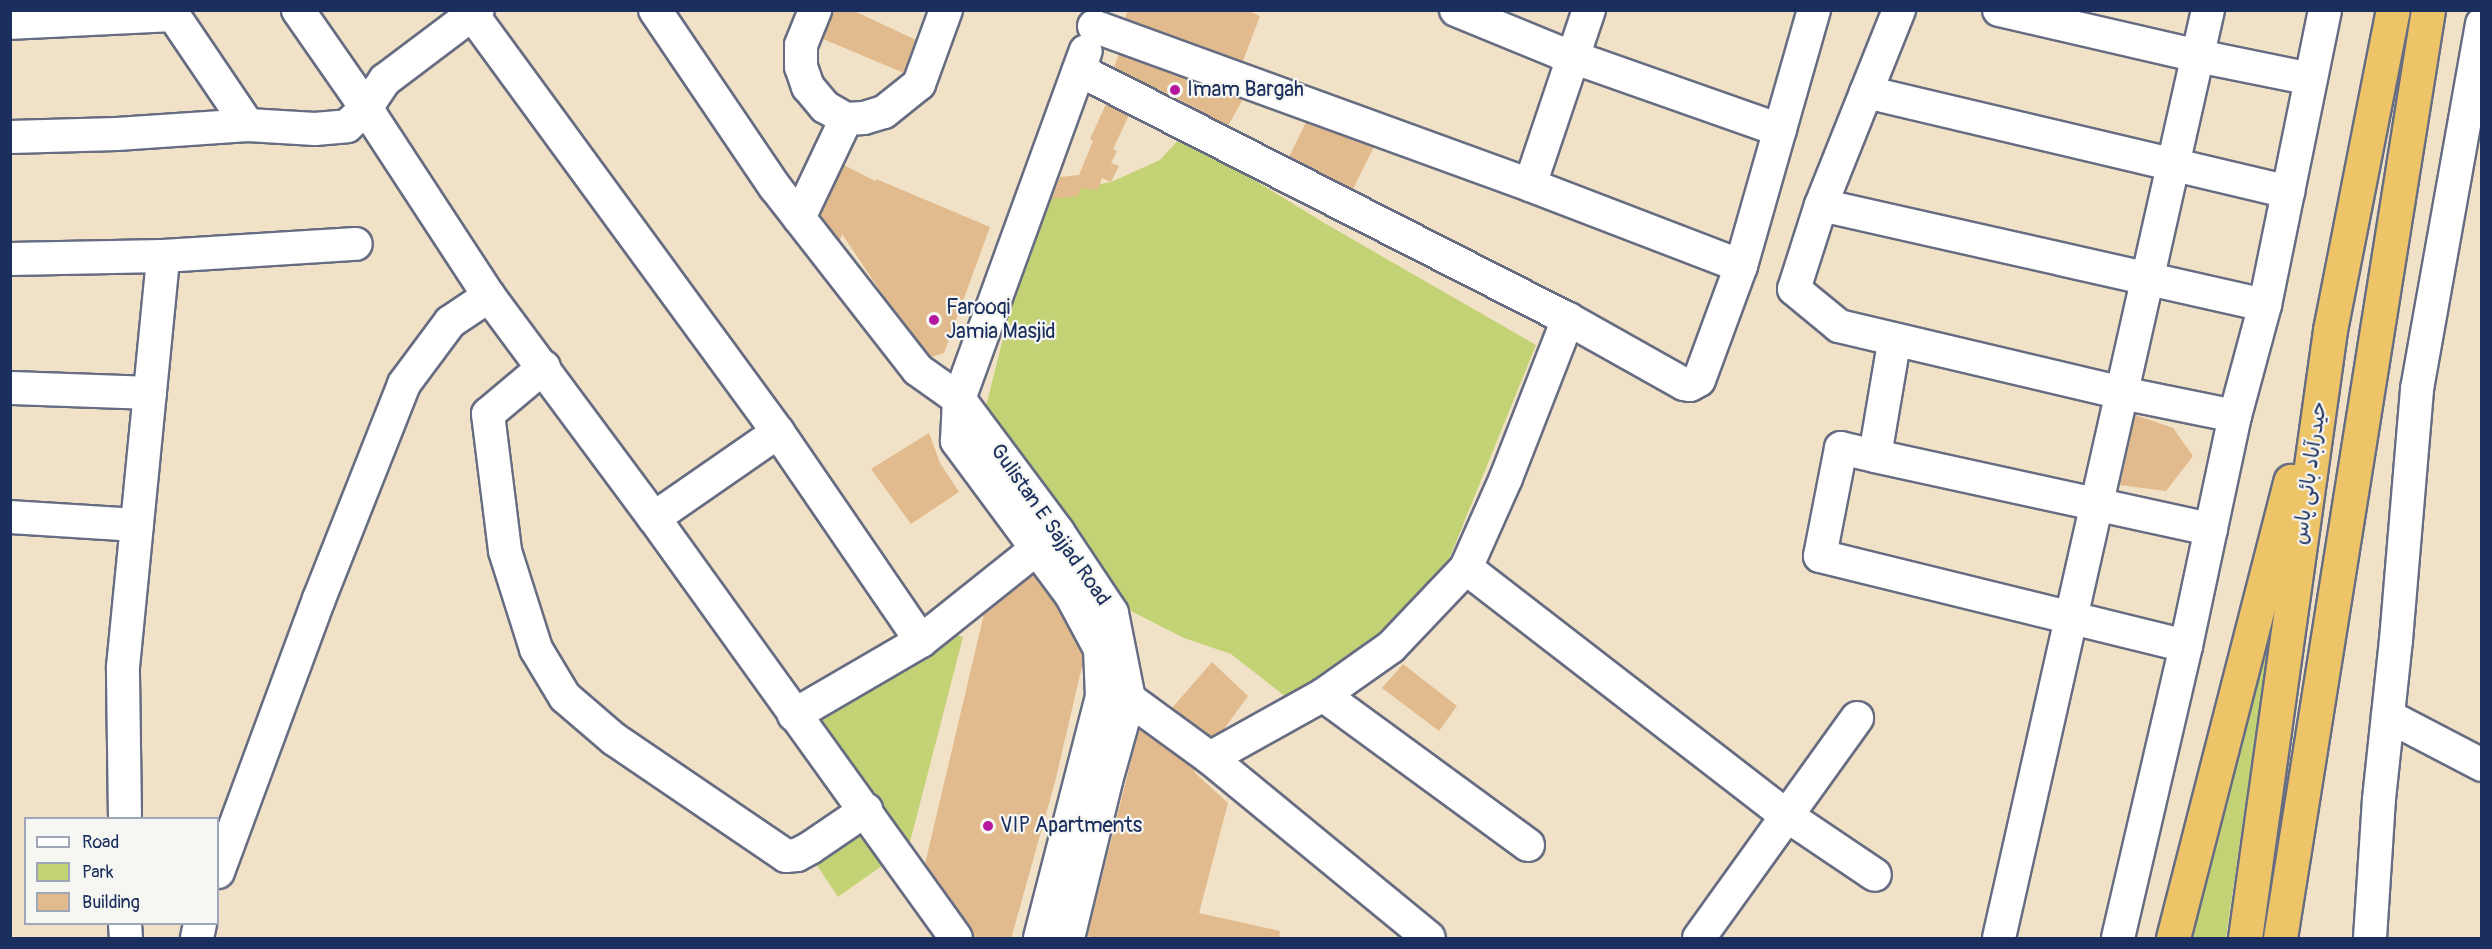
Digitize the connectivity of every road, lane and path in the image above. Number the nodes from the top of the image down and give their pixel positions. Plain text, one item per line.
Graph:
1 (298, 10) edge
2 (655, 10) edge
3 (814, 10) edge
4 (946, 10) edge
5 (1456, 10) edge
6 (1589, 10) edge
7 (1814, 10) edge
8 (1899, 10) edge
9 (2000, 10) edge
10 (2208, 10) edge
11 (2325, 10) edge
12 (2393, 10) edge
13 (2428, 10) edge
14 (473, 12) edge
15 (172, 13) edge
16 (1097, 18) edge
17 (10, 23) edge
18 (677, 23) edge
19 (2481, 24) edge
20 (2198, 56) junction
21 (1574, 57) junction
22 (1079, 70) junction
23 (2311, 79) junction
24 (1866, 92) junction
25 (366, 108) junction
26 (846, 119) junction
27 (248, 125) junction
28 (1780, 130) junction
29 (10, 137) edge
30 (2173, 166) junction
31 (1530, 185) junction
32 (2288, 192) junction
33 (1821, 205) junction
34 (799, 218) junction
35 (356, 244) dead end
36 (163, 256) junction
37 (10, 259) edge
38 (1741, 266) junction
39 (2147, 280) junction
40 (489, 296) junction
41 (2265, 305) junction
42 (1568, 319) junction
43 (2330, 330) junction
44 (1892, 355) dead end
45 (544, 367) junction
46 (10, 388) edge
47 (150, 393) junction
48 (2122, 393) junction
49 (959, 399) junction
50 (2235, 417) junction
51 (778, 432) junction
52 (1875, 456) junction
53 (2096, 507) junction
54 (10, 517) edge
55 (654, 518) junction
56 (137, 525) junction
57 (2211, 529) junction
58 (1047, 540) junction
59 (1466, 568) junction
60 (2071, 619) junction
61 (921, 641) junction
62 (2186, 646) junction
63 (1323, 695) junction
64 (1129, 699) junction
65 (794, 716) junction
66 (2388, 716) junction
67 (1857, 718) dead end
68 (1210, 758) junction
69 (2481, 765) edge
70 (866, 810) junction
71 (1786, 815) junction
72 (125, 817) edge
73 (1528, 845) dead end
74 (219, 869) edge
75 (1875, 875) dead end
76 (956, 939) edge
77 (1040, 939) edge
78 (1068, 939) edge
79 (1430, 939) edge
80 (1700, 939) edge
81 (1999, 939) edge
82 (2118, 939) edge
83 (2173, 939) edge
84 (2245, 939) edge
85 (2280, 939) edge
86 (2370, 939) edge

1 - 25 street
2 - 18 street
3 - 26 street
4 - 26 street
5 - 21 street
6 - 21 street
7 - 28 street
8 - 24 street
9 - 20 street
10 - 20 street
11 - 23 street
12 - 43 highway, حیدرآباد بائی پاس
13 - 85 highway, حیدرآباد بائی پاس
14 - 25 street
14 - 51 street
15 - 17 street
15 - 27 street
16 - 22 street, Gulistan E Sajjad Road
16 - 31 street
18 - 34 street
19 - 66 street
20 - 23 street
20 - 30 street
21 - 28 street
21 - 31 street
22 - 42 street
22 - 49 street, Gulistan E Sajjad Road
23 - 32 street
24 - 30 street
24 - 33 street
25 - 27 street
25 - 40 street
26 - 34 street
27 - 29 street
28 - 38 street
30 - 32 street
30 - 39 street
31 - 38 street
32 - 41 street
33 - 39 street
33 - 48 street
34 - 49 street
35 - 36 street
36 - 37 street
36 - 47 street
38 - 42 street
39 - 41 street
39 - 48 street
40 - 45 street
40 - 74 street
41 - 50 street
42 - 59 street
43 - 83 highway
43 - 84 highway, حیدرآباد بائی پاس
44 - 52 street
45 - 55 street
45 - 70 street
46 - 47 street
47 - 56 street
48 - 50 street
48 - 53 street
49 - 58 street, Gulistan E Sajjad Road
50 - 57 street
51 - 55 street
51 - 61 street
52 - 53 street
52 - 60 street
53 - 57 street
53 - 60 street
54 - 56 street
55 - 65 street
56 - 72 street
57 - 62 street
58 - 61 street
58 - 64 street, Gulistan E Sajjad Road
58 - 77 street, Gulistan E Sajjad Road
59 - 63 street
59 - 71 street
60 - 62 street
60 - 81 street
61 - 65 street
62 - 82 street
63 - 68 street
63 - 73 street
64 - 68 street
64 - 78 street, Gulistan E Sajjad Road
65 - 70 street
66 - 69 street
66 - 86 street
67 - 71 street
68 - 79 street
70 - 76 street
71 - 75 street
71 - 80 street

